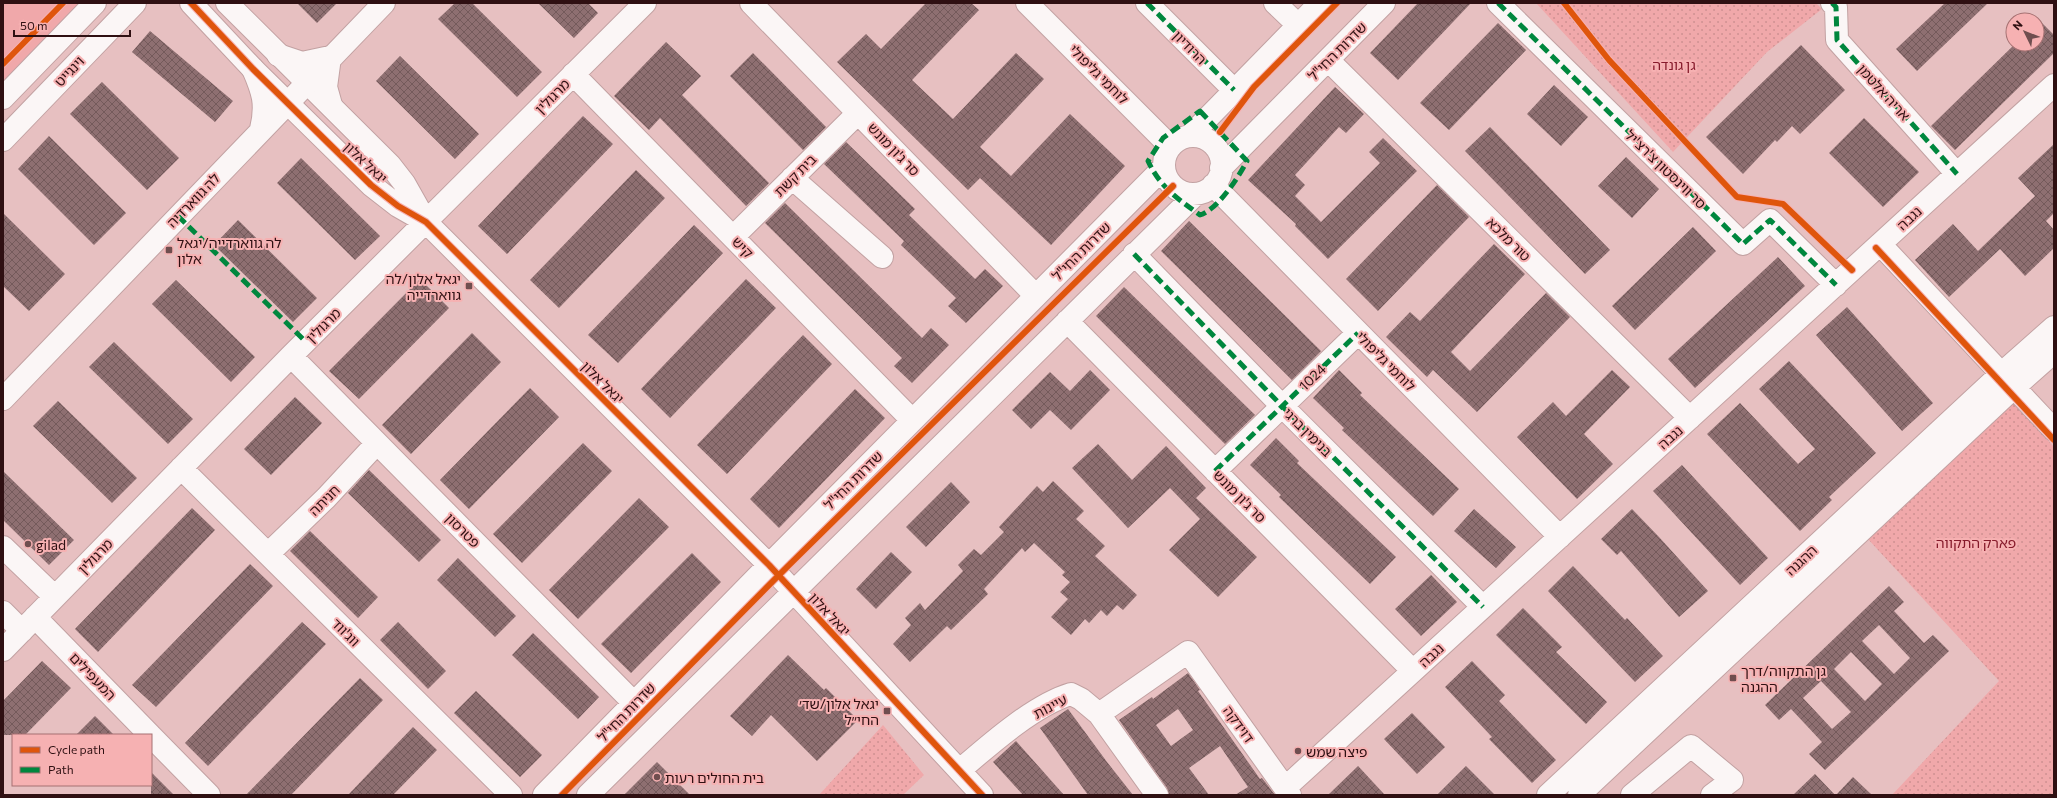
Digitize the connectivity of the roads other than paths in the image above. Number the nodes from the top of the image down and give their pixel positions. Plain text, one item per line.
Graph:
1 (95, 3) edge
2 (135, 3) edge
3 (191, 3) edge
4 (227, 3) edge
5 (384, 3) edge
6 (645, 3) edge
7 (751, 3) edge
8 (1027, 3) edge
9 (1147, 3) edge
10 (1275, 3) edge
11 (1320, 3) edge
12 (1384, 3) edge
13 (1498, 3) edge
14 (1832, 3) edge
15 (1298, 25) junction
16 (278, 55) junction
17 (330, 58) junction
18 (1328, 60) junction
19 (253, 68) junction
20 (573, 74) junction
21 (307, 81) junction
22 (2054, 85) edge
23 (1234, 90) junction
24 (3, 98) edge
25 (287, 102) junction
26 (331, 105) junction
27 (858, 113) junction
28 (261, 129) junction
29 (1191, 135) junction
30 (3, 140) edge
31 (1170, 146) junction
32 (1163, 168) junction
33 (1957, 174) junction
34 (792, 178) junction
35 (1210, 182) junction
36 (426, 222) junction
37 (733, 237) junction
38 (1880, 244) junction
39 (1134, 254) junction
40 (882, 257) dead end
41 (1836, 285) junction
42 (1036, 296) junction
43 (1067, 321) junction
44 (2054, 327) edge
45 (1358, 333) junction
46 (2054, 352) edge
47 (291, 356) junction
48 (2008, 380) junction
49 (3, 399) edge
50 (1282, 406) junction
51 (1690, 418) junction
52 (912, 420) junction
53 (2054, 430) edge
54 (377, 443) junction
55 (181, 468) junction
56 (1215, 471) junction
57 (1560, 537) junction
58 (3, 547) edge
59 (268, 554) junction
60 (768, 565) junction
61 (792, 592) junction
62 (55, 597) junction
63 (1483, 607) junction
64 (3, 612) edge
65 (29, 624) junction
66 (3, 650) edge
67 (1413, 672) junction
68 (634, 703) junction
69 (1099, 714) junction
70 (150, 734) edge
71 (152, 736) edge
72 (960, 770) junction
73 (1288, 792) edge
74 (209, 795) edge
75 (511, 795) edge
76 (544, 795) edge
77 (588, 795) edge
78 (982, 795) edge
79 (1157, 795) edge
80 (1548, 795) edge
81 (1579, 795) edge
82 (1632, 795) edge
83 (1712, 795) edge

1 - 24 street, וינגייט
2 - 30 street, וינגייט
3 - 19 street, יגאל אלון
4 - 16 street, יגאל אלון
5 - 17 street, לה גווארדיה
6 - 20 street, מרגולין
7 - 27 street, סר ג'ון מונש
8 - 31 street, לוחמי גליפולי
9 - 23 street, הרודיון
10 - 15 street
11 - 15 street
12 - 18 street, שדרות החי"ל
13 - 41 street, סר ווינסטון צ'רצ'יל
14 - 33 street, אריה אלטמן
15 - 23 street
16 - 17 street
16 - 21 street, יגאל אלון
17 - 21 street, לה גווארדיה
17 - 26 street
18 - 35 street, שדרות החי"ל
18 - 51 street, טור מלכא
19 - 25 street, יגאל אלון
19 - 28 street
20 - 36 street, מרגולין
20 - 37 street, קיש
21 - 25 street, לה גווארדיה
21 - 26 street, יגאל אלון
22 - 33 street, נגבה
23 - 29 street
25 - 28 street, לה גווארדיה
25 - 36 street, יגאל אלון
26 - 36 street, יגאל אלון
27 - 34 street, בית קשת
27 - 42 street, סר ג'ון מונש
28 - 49 street, לה גווארדיה
29 - 31 street
29 - 35 street
31 - 32 street
32 - 35 street
32 - 42 street, שדרות החי"ל
33 - 38 street, נגבה
34 - 37 street, בית קשת
34 - 40 street
35 - 39 street, שדרות החי"ל
35 - 45 street, לוחמי גליפולי
36 - 47 street, מרגולין
36 - 60 street, יגאל אלון
37 - 52 street, קיש
38 - 41 street, נגבה
38 - 48 street
39 - 43 street, שדרות החי"ל
39 - 50 street, בנימין ברגי
41 - 51 street, נגבה
42 - 52 street, שדרות החי"ל
43 - 56 street, סר ג'ון מונש
43 - 61 street, שדרות החי"ל
44 - 48 street, ההגנה
45 - 50 street, 1024
45 - 57 street, לוחמי גליפולי
46 - 48 street, ההגנה
47 - 54 street, פטרסון
47 - 55 street, מרגולין
48 - 53 street
48 - 80 street, ההגנה
48 - 81 street, ההגנה
50 - 56 street, 1024
50 - 63 street, בנימין ברגי
51 - 57 street, נגבה
52 - 60 street, שדרות החי"ל
54 - 59 street, חניתה
54 - 68 street, פטרסון
55 - 59 street, ווג'ווד
55 - 62 street, מרגולין
56 - 67 street, סר ג'ון מונש
57 - 63 street, נגבה
58 - 62 street
59 - 75 street, ווג'ווד
60 - 61 street, יגאל אלון
60 - 68 street, שדרות החי"ל
61 - 72 street, יגאל אלון
61 - 77 street, שדרות החי"ל
62 - 65 street, מרגולין
63 - 67 street, נגבה
64 - 65 street, המעפילים
65 - 66 street, מרגולין
65 - 70 street, המעפילים
67 - 73 street, נגבה
68 - 76 street, שדרות החי"ל
69 - 72 street, עיינות
69 - 73 street, דוידקה
69 - 79 street, עיינות
71 - 74 street, המעפילים
72 - 78 street, יגאל אלון
82 - 83 street

